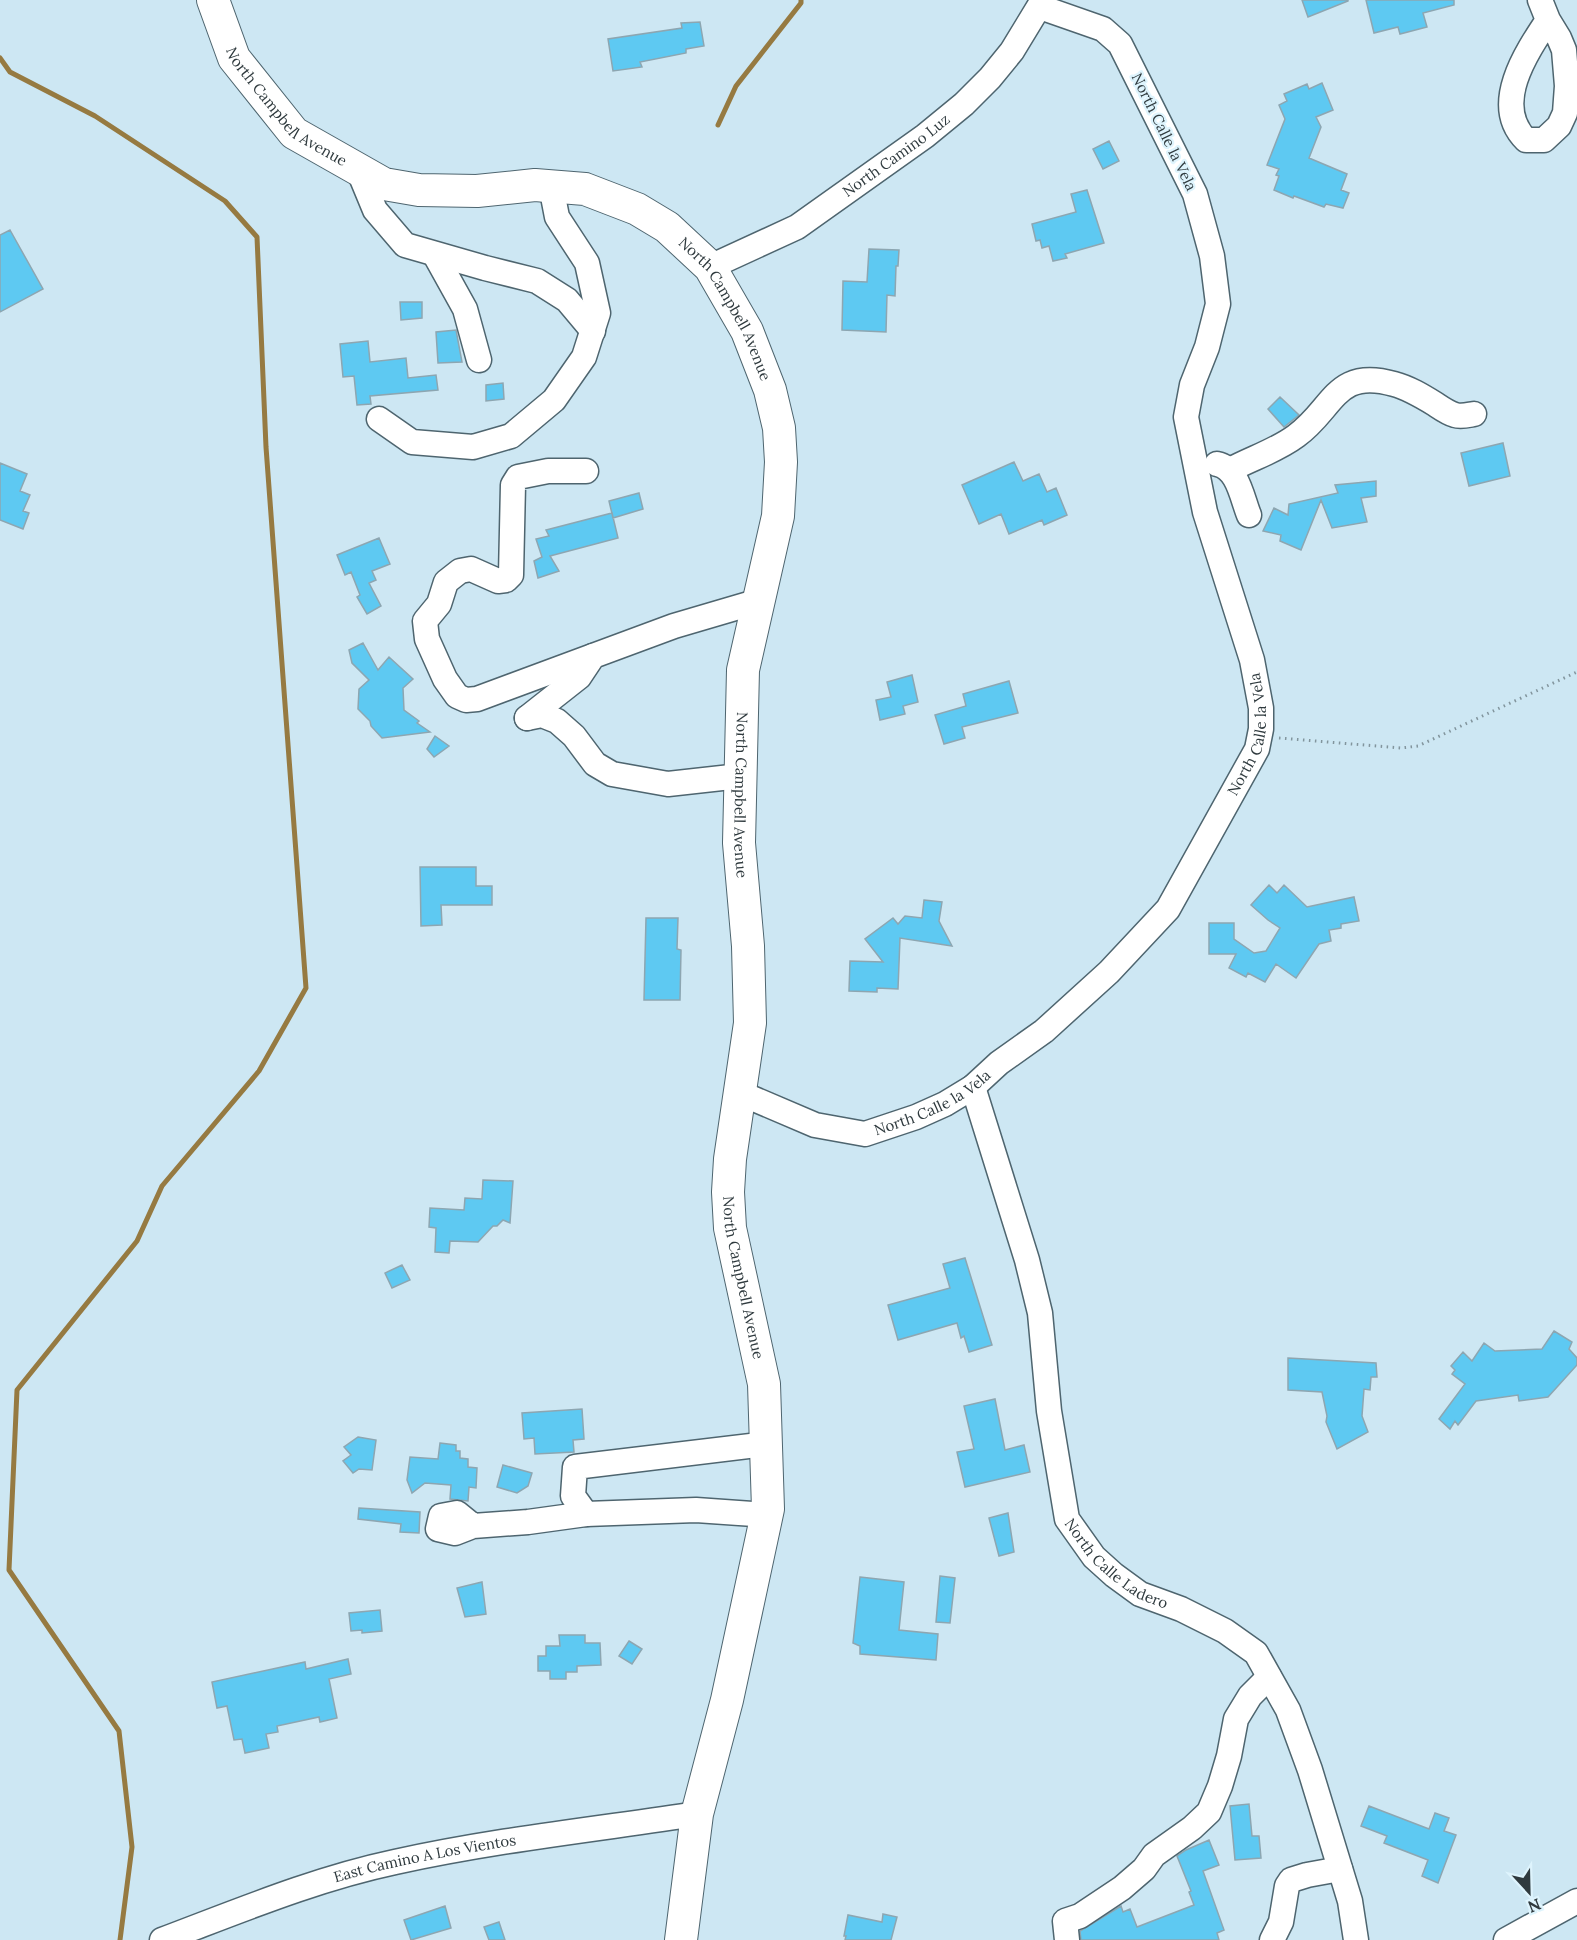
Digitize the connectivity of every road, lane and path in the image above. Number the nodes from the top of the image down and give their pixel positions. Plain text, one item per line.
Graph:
1 (213, 0) edge
2 (1041, 4) edge
3 (358, 169) junction
4 (551, 186) junction
5 (435, 255) junction
6 (710, 267) junction
7 (593, 331) junction
8 (478, 360) dead end
9 (1474, 414) dead end
10 (380, 419) dead end
11 (1196, 466) junction
12 (1230, 470) junction
13 (586, 471) dead end
14 (1249, 515) dead end
15 (759, 601) junction
16 (593, 656) junction
17 (1577, 672) edge
18 (1259, 737) junction
19 (740, 777) junction
20 (973, 1087) junction
21 (740, 1093) junction
22 (766, 1444) junction
23 (586, 1514) junction
24 (767, 1515) junction
25 (473, 1526) dead end
26 (1269, 1677) junction
27 (698, 1814) junction
28 (1340, 1869) junction
29 (1577, 1901) edge
30 (162, 1940) edge
31 (681, 1940) edge
32 (1067, 1940) edge
33 (1272, 1940) edge
34 (1356, 1940) edge
35 (1506, 1940) edge

1 - 3 main road, North Campbell Avenue
2 - 6 street, North Camino Luz
2 - 11 street, North Calle la Vela
3 - 4 main road, North Campbell Avenue
3 - 5 street
4 - 6 main road, North Campbell Avenue
4 - 7 street
5 - 7 street
5 - 8 street
6 - 15 main road, North Campbell Avenue
7 - 10 street
9 - 12 street
11 - 12 street
11 - 18 street, North Calle la Vela
12 - 14 street
13 - 16 street
15 - 16 street
15 - 19 main road, North Campbell Avenue
16 - 19 street
17 - 18 path
18 - 20 street, North Calle la Vela
19 - 21 main road, North Campbell Avenue
20 - 21 street, North Calle la Vela
20 - 26 street, North Calle Ladero
21 - 22 main road, North Campbell Avenue
22 - 23 street
22 - 24 main road, North Campbell Avenue
23 - 24 street
23 - 25 street
24 - 27 main road, North Campbell Avenue
26 - 28 street, North Calle Ladero
26 - 32 street
27 - 30 street, East Camino A Los Vientos
27 - 31 main road, North Campbell Avenue
28 - 33 street
28 - 34 street, North Calle Ladero
29 - 35 street

